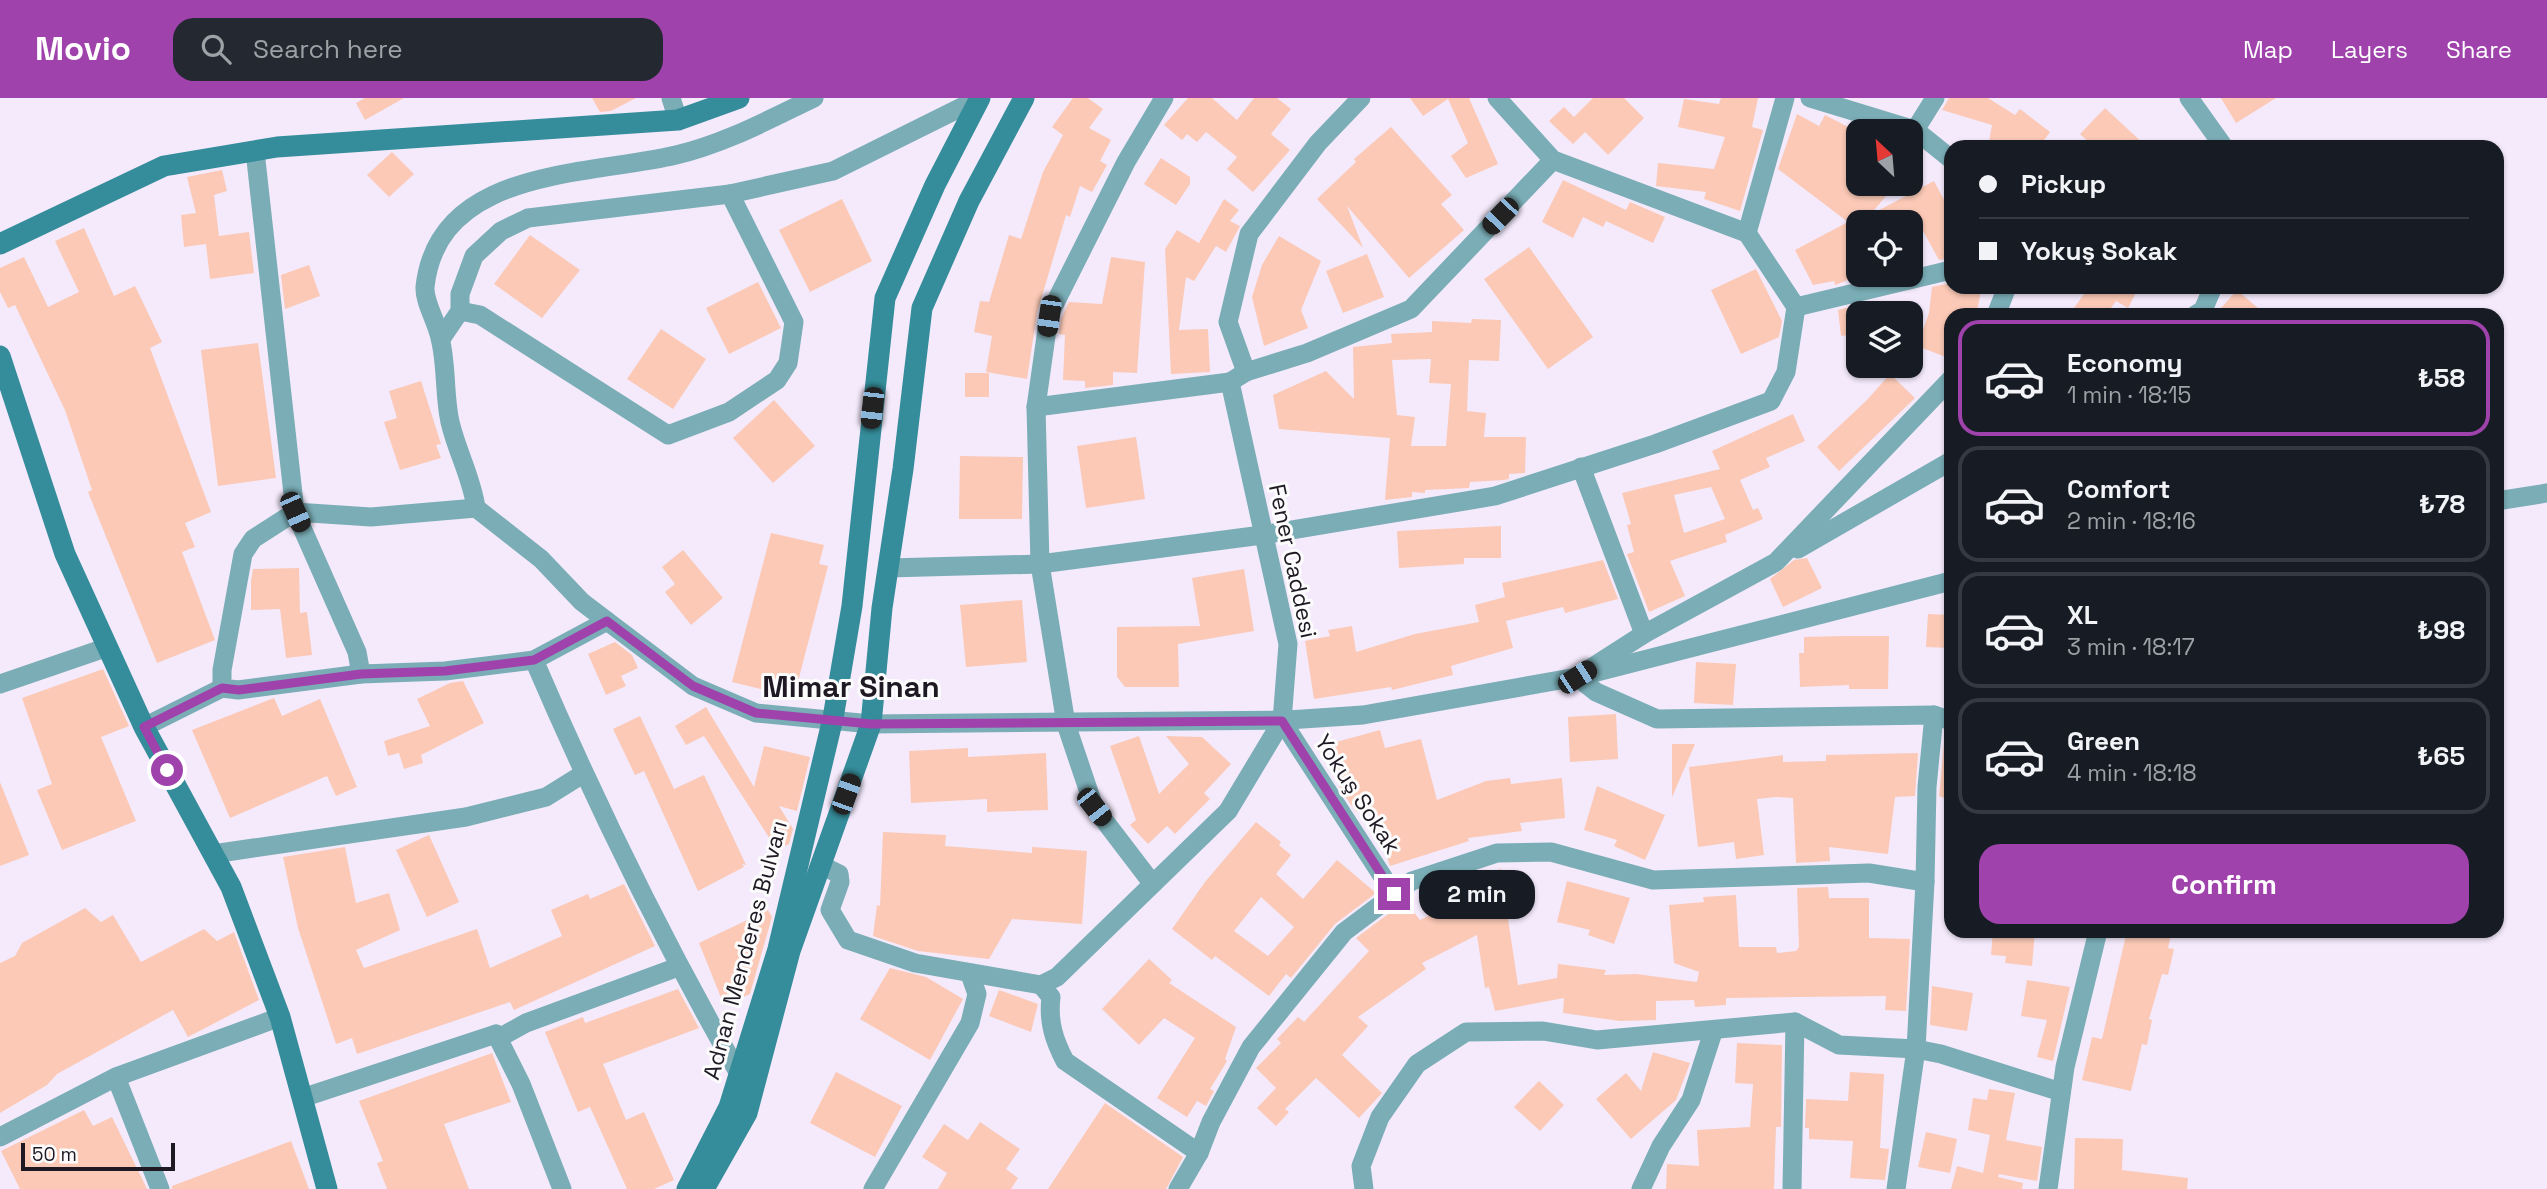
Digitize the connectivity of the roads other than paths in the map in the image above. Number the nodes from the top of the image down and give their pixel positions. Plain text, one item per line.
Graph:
1 (671, 98) edge
2 (739, 98) edge
3 (814, 98) edge
4 (980, 98) edge
5 (1024, 98) edge
6 (1164, 98) edge
7 (1361, 98) edge
8 (1497, 98) edge
9 (1785, 98) edge
10 (1810, 98) edge
11 (1935, 98) edge
12 (2189, 98) edge
13 (1879, 119) edge
14 (1922, 119) edge
15 (678, 120) junction
16 (1923, 136) edge
17 (2219, 140) edge
18 (255, 151) junction
19 (1944, 153) edge
20 (1553, 160) junction
21 (730, 194) junction
22 (1748, 233) junction
23 (0, 244) edge
24 (1944, 272) edge
25 (1796, 307) junction
26 (460, 311) junction
27 (441, 339) junction
28 (0, 356) edge
29 (1238, 377) junction
30 (1944, 386) edge
31 (1036, 407) junction
32 (1944, 465) edge
33 (1581, 467) junction
34 (2547, 493) edge
35 (2504, 500) edge
36 (476, 509) junction
37 (295, 512) junction
38 (1262, 536) junction
39 (1776, 562) junction
40 (1040, 564) junction
41 (888, 568) junction
42 (1944, 583) edge
43 (607, 621) junction
44 (1644, 634) junction
45 (108, 647) junction
46 (534, 660) junction
47 (361, 674) junction
48 (1577, 677) junction
49 (0, 684) edge
50 (222, 688) junction
51 (833, 718) junction
52 (1943, 718) edge
53 (1282, 721) junction
54 (871, 724) junction
55 (1066, 724) junction
56 (144, 727) junction
57 (583, 774) junction
58 (213, 854) junction
59 (821, 865) junction
60 (1925, 882) junction
61 (1152, 883) junction
62 (1394, 894) junction
63 (2096, 938) edge
64 (678, 967) junction
65 (970, 974) junction
66 (1041, 985) junction
67 (280, 1017) junction
68 (1795, 1022) junction
69 (1713, 1032) junction
70 (496, 1034) junction
71 (1916, 1049) junction
72 (738, 1072) junction
73 (116, 1077) junction
74 (2061, 1093) junction
75 (302, 1098) junction
76 (0, 1137) edge
77 (1199, 1153) junction
78 (160, 1189) edge
79 (327, 1189) edge
80 (562, 1189) edge
81 (687, 1189) edge
82 (705, 1189) edge
83 (873, 1189) edge
84 (1178, 1189) edge
85 (1364, 1189) edge
86 (1642, 1189) edge
87 (1791, 1189) edge
88 (1896, 1189) edge
89 (2048, 1189) edge

1 - 15 street
2 - 15 main road
3 - 27 street
4 - 21 street
4 - 51 main road, Adnan Menderes Bulvarı
5 - 41 main road, Adnan Menderes Bulvarı
6 - 31 street
7 - 29 street, Fener Caddesi
8 - 20 street
9 - 22 street
10 - 13 street
11 - 14 street
12 - 17 street
15 - 18 main road
16 - 19 street
18 - 23 main road
18 - 37 street
20 - 22 street
20 - 29 street
21 - 26 street
21 - 26 street
22 - 25 street
24 - 25 street
25 - 33 street
26 - 27 street
27 - 36 street
28 - 45 main road
29 - 31 street
29 - 38 street, Fener Caddesi
30 - 39 street
31 - 40 street
32 - 39 street
33 - 38 street
33 - 44 street
34 - 35 street
36 - 37 street
36 - 43 street
37 - 47 street
37 - 50 street
38 - 40 street
38 - 53 street, Fener Caddesi
39 - 44 street
40 - 41 street
40 - 55 street
41 - 54 main road, Adnan Menderes Bulvarı
42 - 48 street
43 - 46 street
43 - 51 street
44 - 48 street
45 - 49 street
45 - 56 main road
46 - 47 street
46 - 57 street
47 - 50 street
48 - 52 street
48 - 53 street
50 - 56 street
51 - 54 street
51 - 72 main road, Adnan Menderes Bulvarı
52 - 60 street
53 - 55 street
53 - 61 street
53 - 62 street, Yokuş Sokak
54 - 55 street
54 - 59 main road, Adnan Menderes Bulvarı
55 - 61 street
56 - 58 main road
57 - 58 street
57 - 64 street
58 - 67 main road
59 - 65 street
59 - 82 main road, Adnan Menderes Bulvarı
60 - 62 street
60 - 71 street
61 - 66 street
62 - 77 street
63 - 74 street
64 - 70 street
64 - 72 street
65 - 66 street
65 - 83 street
66 - 77 street
67 - 73 street
67 - 75 main road
68 - 69 street
68 - 71 street
68 - 87 street
69 - 85 street
69 - 86 street
70 - 75 street
70 - 80 street
71 - 74 street
71 - 88 street
72 - 81 main road, Adnan Menderes Bulvarı
73 - 76 street
73 - 78 street
74 - 89 street
75 - 79 main road
77 - 84 street

